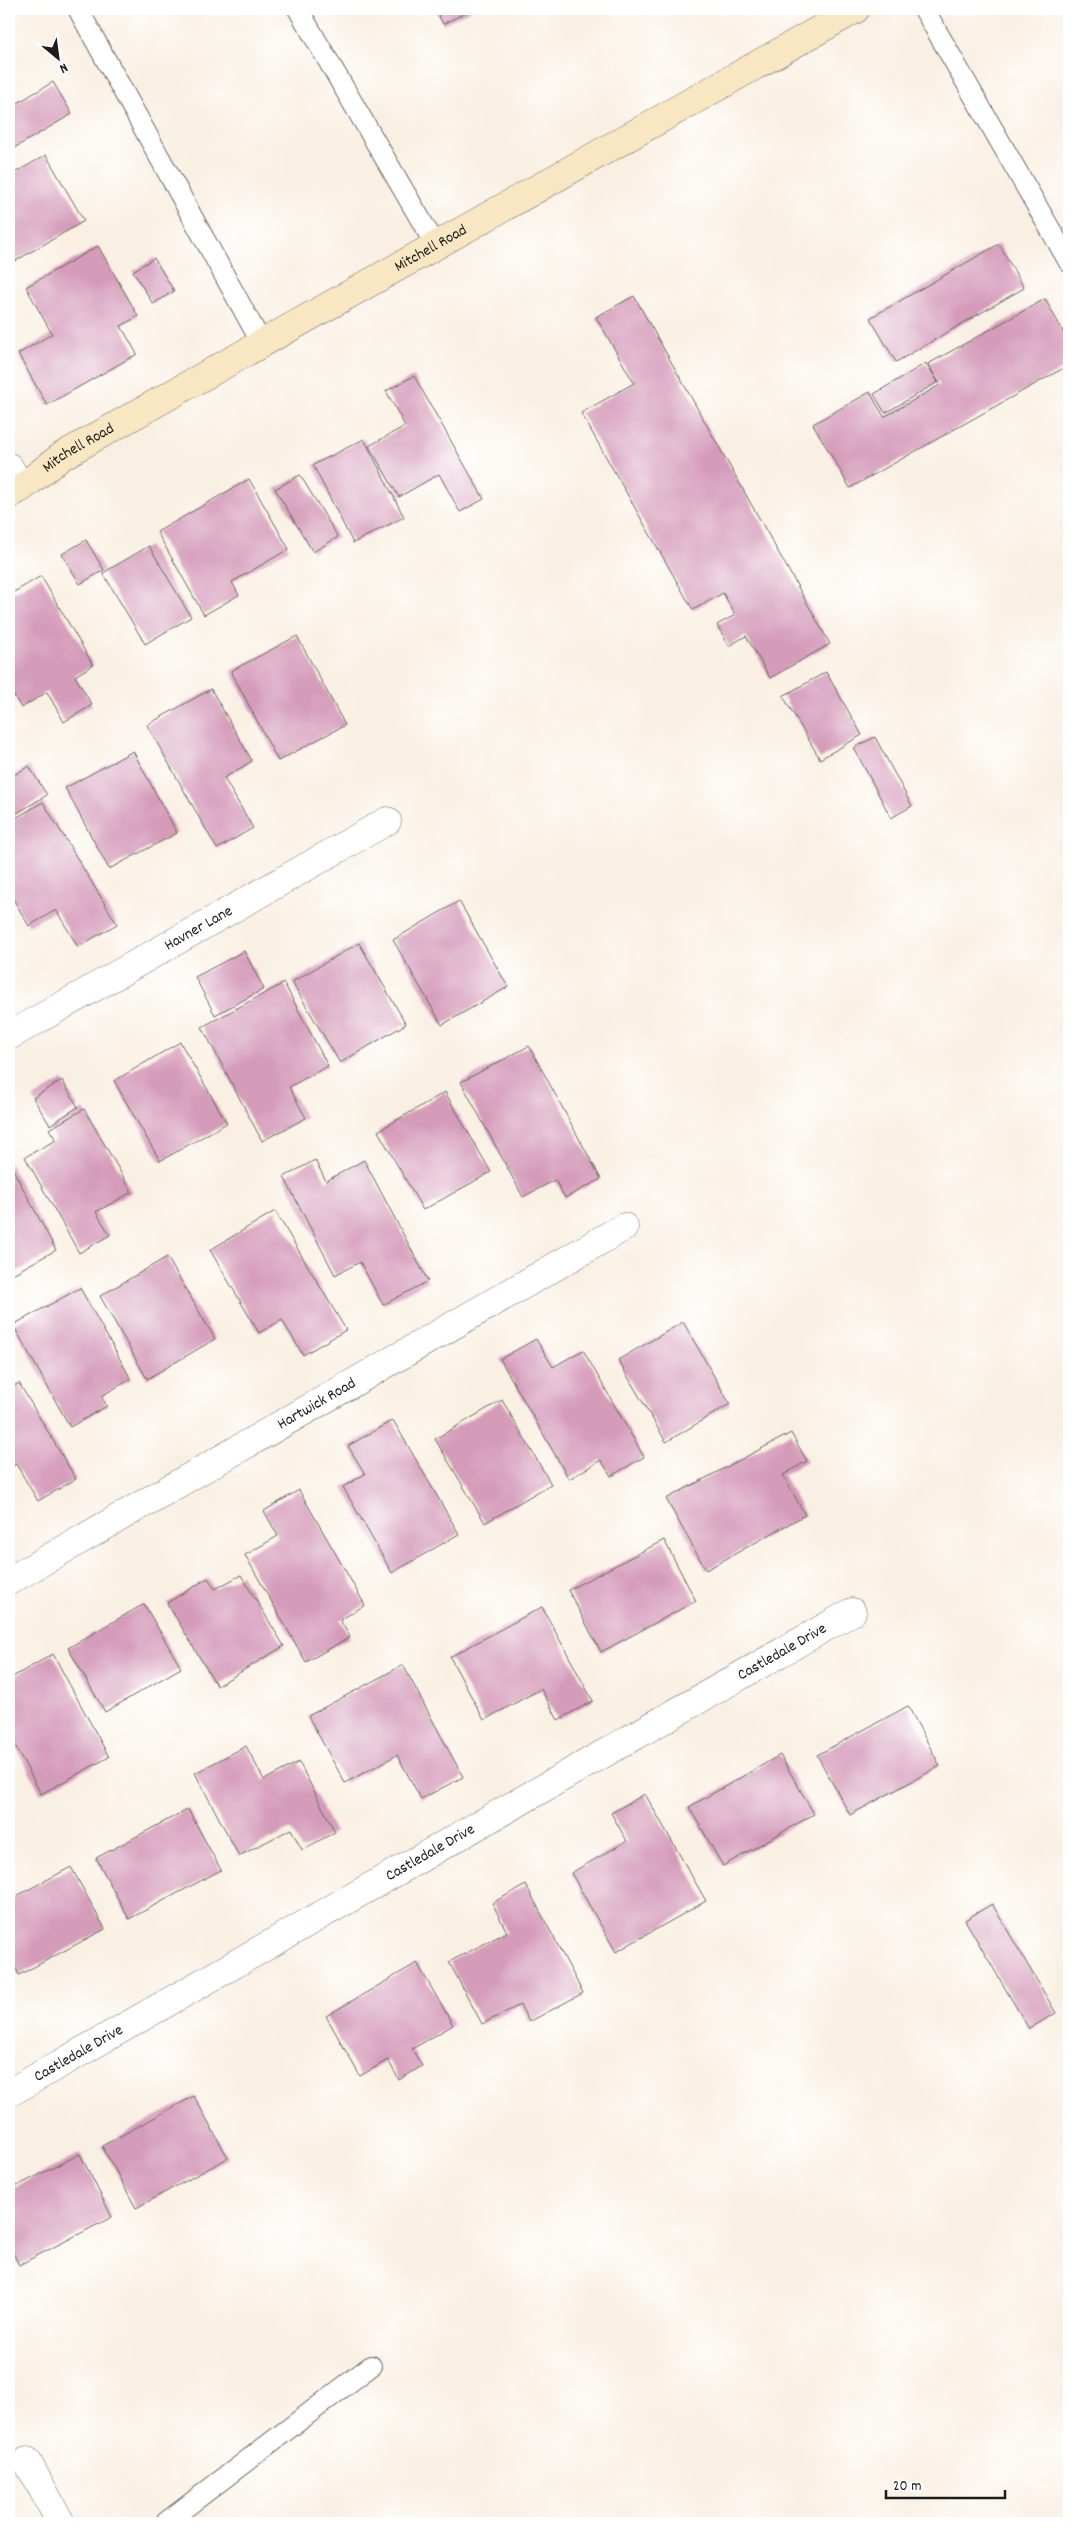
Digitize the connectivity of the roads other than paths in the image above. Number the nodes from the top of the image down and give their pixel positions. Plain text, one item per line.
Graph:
1 (78, 9) edge
2 (298, 9) edge
3 (856, 9) edge
4 (924, 9) edge
5 (436, 246) junction
6 (1069, 262) edge
7 (262, 342) junction
8 (13, 483) edge
9 (387, 821) dead end
10 (9, 1036) edge
11 (624, 1228) dead end
12 (9, 1581) edge
13 (852, 1612) dead end
14 (9, 2093) edge
15 (371, 2366) dead end
16 (27, 2461) dead end
17 (61, 2523) edge
18 (165, 2523) edge

1 - 7 lane
2 - 5 lane
3 - 5 street, Mitchell Road
4 - 6 lane
5 - 7 street, Mitchell Road
7 - 8 street, Mitchell Road
9 - 10 street, Havner Lane
11 - 12 street, Hartwick Road
13 - 14 street, Castledale Drive
15 - 18 lane
16 - 17 street

